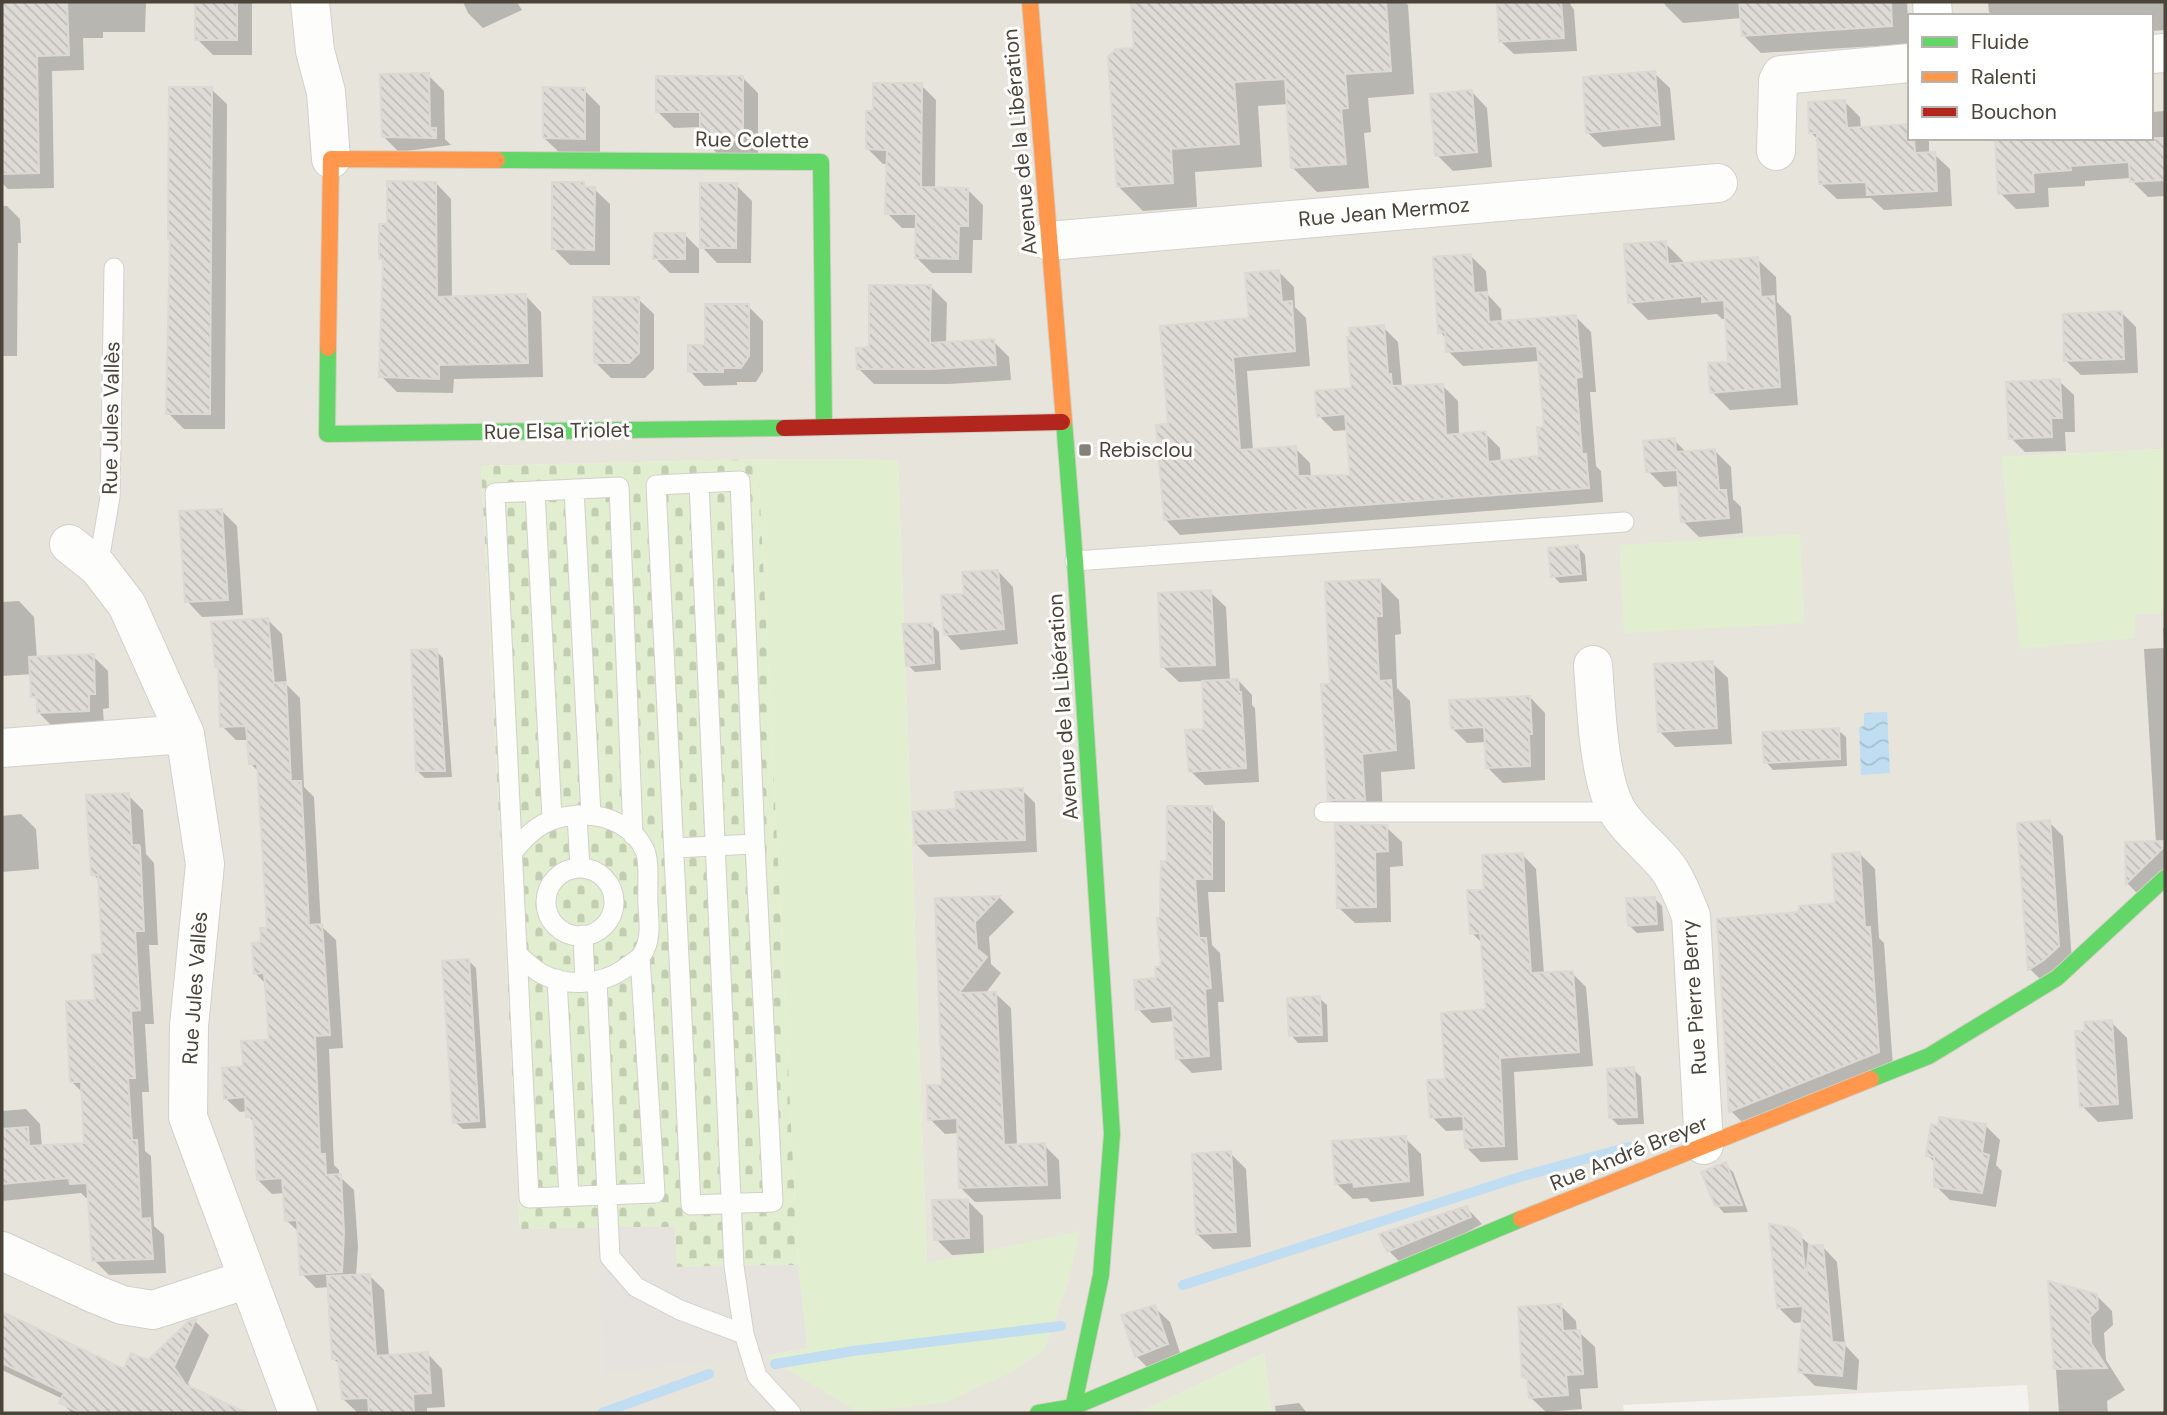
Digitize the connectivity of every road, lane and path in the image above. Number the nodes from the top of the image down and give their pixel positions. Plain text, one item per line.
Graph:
1 (310, 2) edge
2 (1030, 2) edge
3 (1908, 63) edge
4 (1776, 151) dead end
5 (331, 159) junction
6 (1718, 183) dead end
7 (1049, 241) junction
8 (114, 268) dead end
9 (1062, 422) junction
10 (824, 428) junction
11 (699, 484) junction
12 (574, 489) junction
13 (535, 491) junction
14 (1624, 522) dead end
15 (83, 556) joint
16 (1075, 561) junction
17 (1593, 665) dead end
18 (185, 734) junction
19 (2, 748) edge
20 (1324, 812) dead end
21 (1618, 812) junction
22 (584, 815) junction
23 (552, 818) junction
24 (632, 835) junction
25 (755, 844) junction
26 (716, 846) junction
27 (674, 848) junction
28 (512, 853) junction
29 (580, 868) junction
30 (2165, 878) edge
31 (514, 891) junction
32 (548, 892) junction
33 (648, 897) junction
34 (614, 899) junction
35 (550, 916) junction
36 (516, 920) junction
37 (583, 935) junction
38 (517, 954) junction
39 (640, 957) junction
40 (557, 979) junction
41 (591, 982) junction
42 (1704, 1145) junction
43 (569, 1196) junction
44 (607, 1196) junction
45 (732, 1204) junction
46 (2, 1251) edge
47 (248, 1279) junction
48 (744, 1334) junction
49 (1072, 1410) edge
50 (298, 1413) edge
51 (791, 1413) edge
52 (1038, 1413) edge

1 - 5 street, Rue Elsa Triolet
2 - 7 street, Avenue de la Libération
3 - 4 street
5 - 10 street, Rue Colette
5 - 10 street, Rue Elsa Triolet
6 - 7 street, Rue Jean Mermoz
7 - 9 street, Avenue de la Libération
8 - 15 lane, Rue Jules Vallès
9 - 10 street, Rue Elsa Triolet
9 - 16 street, Avenue de la Libération
11 - 25 lane
11 - 26 lane
11 - 27 lane
12 - 13 lane
12 - 22 lane
12 - 24 lane
13 - 23 lane
13 - 28 lane
14 - 16 lane
15 - 18 street, Rue Jules Vallès
16 - 49 street, Avenue de la Libération
17 - 21 street, Rue Pierre Berry
18 - 19 street
18 - 47 street, Rue Jules Vallès
20 - 21 lane
21 - 42 street, Rue Pierre Berry
22 - 23 lane
22 - 24 lane
22 - 29 lane
23 - 28 lane
24 - 33 lane
25 - 26 lane
25 - 45 lane
26 - 27 lane
26 - 45 lane
27 - 45 lane
28 - 31 lane
29 - 32 lane
29 - 34 lane
30 - 42 street, Rue André Breyer
31 - 32 lane
31 - 36 lane
32 - 35 lane
33 - 34 lane
33 - 39 lane
34 - 37 lane
35 - 36 lane
35 - 37 lane
36 - 38 lane
37 - 41 lane
38 - 40 lane
38 - 43 lane
39 - 41 lane
39 - 44 lane
40 - 41 lane
40 - 43 lane
41 - 44 lane
42 - 49 street, Rue André Breyer
43 - 44 lane
44 - 48 lane
45 - 48 lane
46 - 47 street
47 - 50 street, Rue Jules Vallès
48 - 51 lane
49 - 52 street, Rue André Breyer

